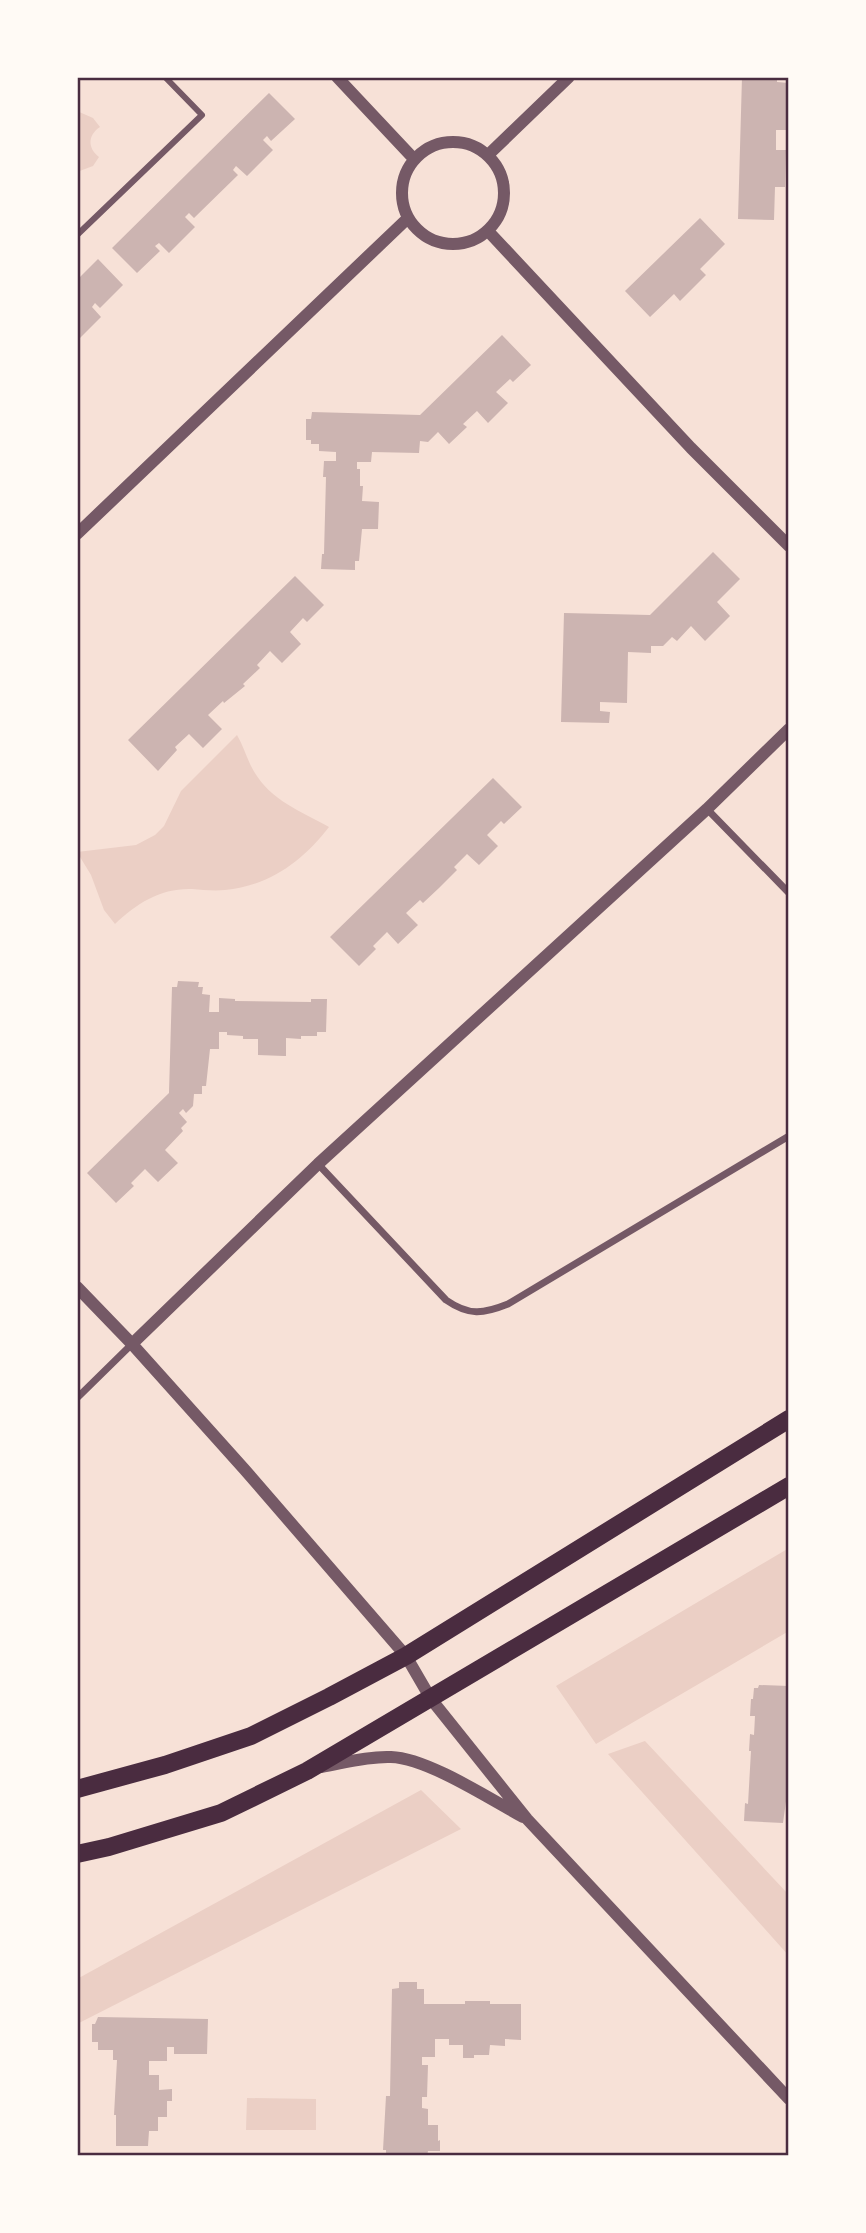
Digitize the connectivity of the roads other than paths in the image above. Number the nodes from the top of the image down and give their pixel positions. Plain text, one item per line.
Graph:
1 (165, 77) edge
2 (337, 77) edge
3 (569, 77) edge
4 (488, 155) junction
5 (414, 159) junction
6 (408, 218) junction
7 (488, 232) junction
8 (77, 235) edge
9 (77, 534) edge
10 (789, 546) edge
11 (789, 729) edge
12 (707, 809) junction
13 (789, 893) edge
14 (789, 1136) edge
15 (318, 1164) junction
16 (77, 1287) edge
17 (132, 1344) junction
18 (77, 1398) edge
19 (789, 1419) edge
20 (789, 1486) edge
21 (405, 1656) junction
22 (431, 1699) junction
23 (311, 1769) junction
24 (77, 1790) edge
25 (527, 1819) junction
26 (77, 1854) edge
27 (789, 2099) edge

1 - 8 street
2 - 5 street
3 - 4 street
4 - 5 street
4 - 7 street
5 - 6 street
6 - 7 street
6 - 9 street
7 - 10 street
11 - 12 street
12 - 13 street
12 - 15 street
14 - 15 street
15 - 17 street
16 - 17 street
17 - 18 street
17 - 21 street
19 - 21 main road
20 - 22 main road
21 - 22 street
21 - 24 main road
22 - 23 main road
22 - 25 street
23 - 25 street
23 - 26 main road
25 - 27 street

